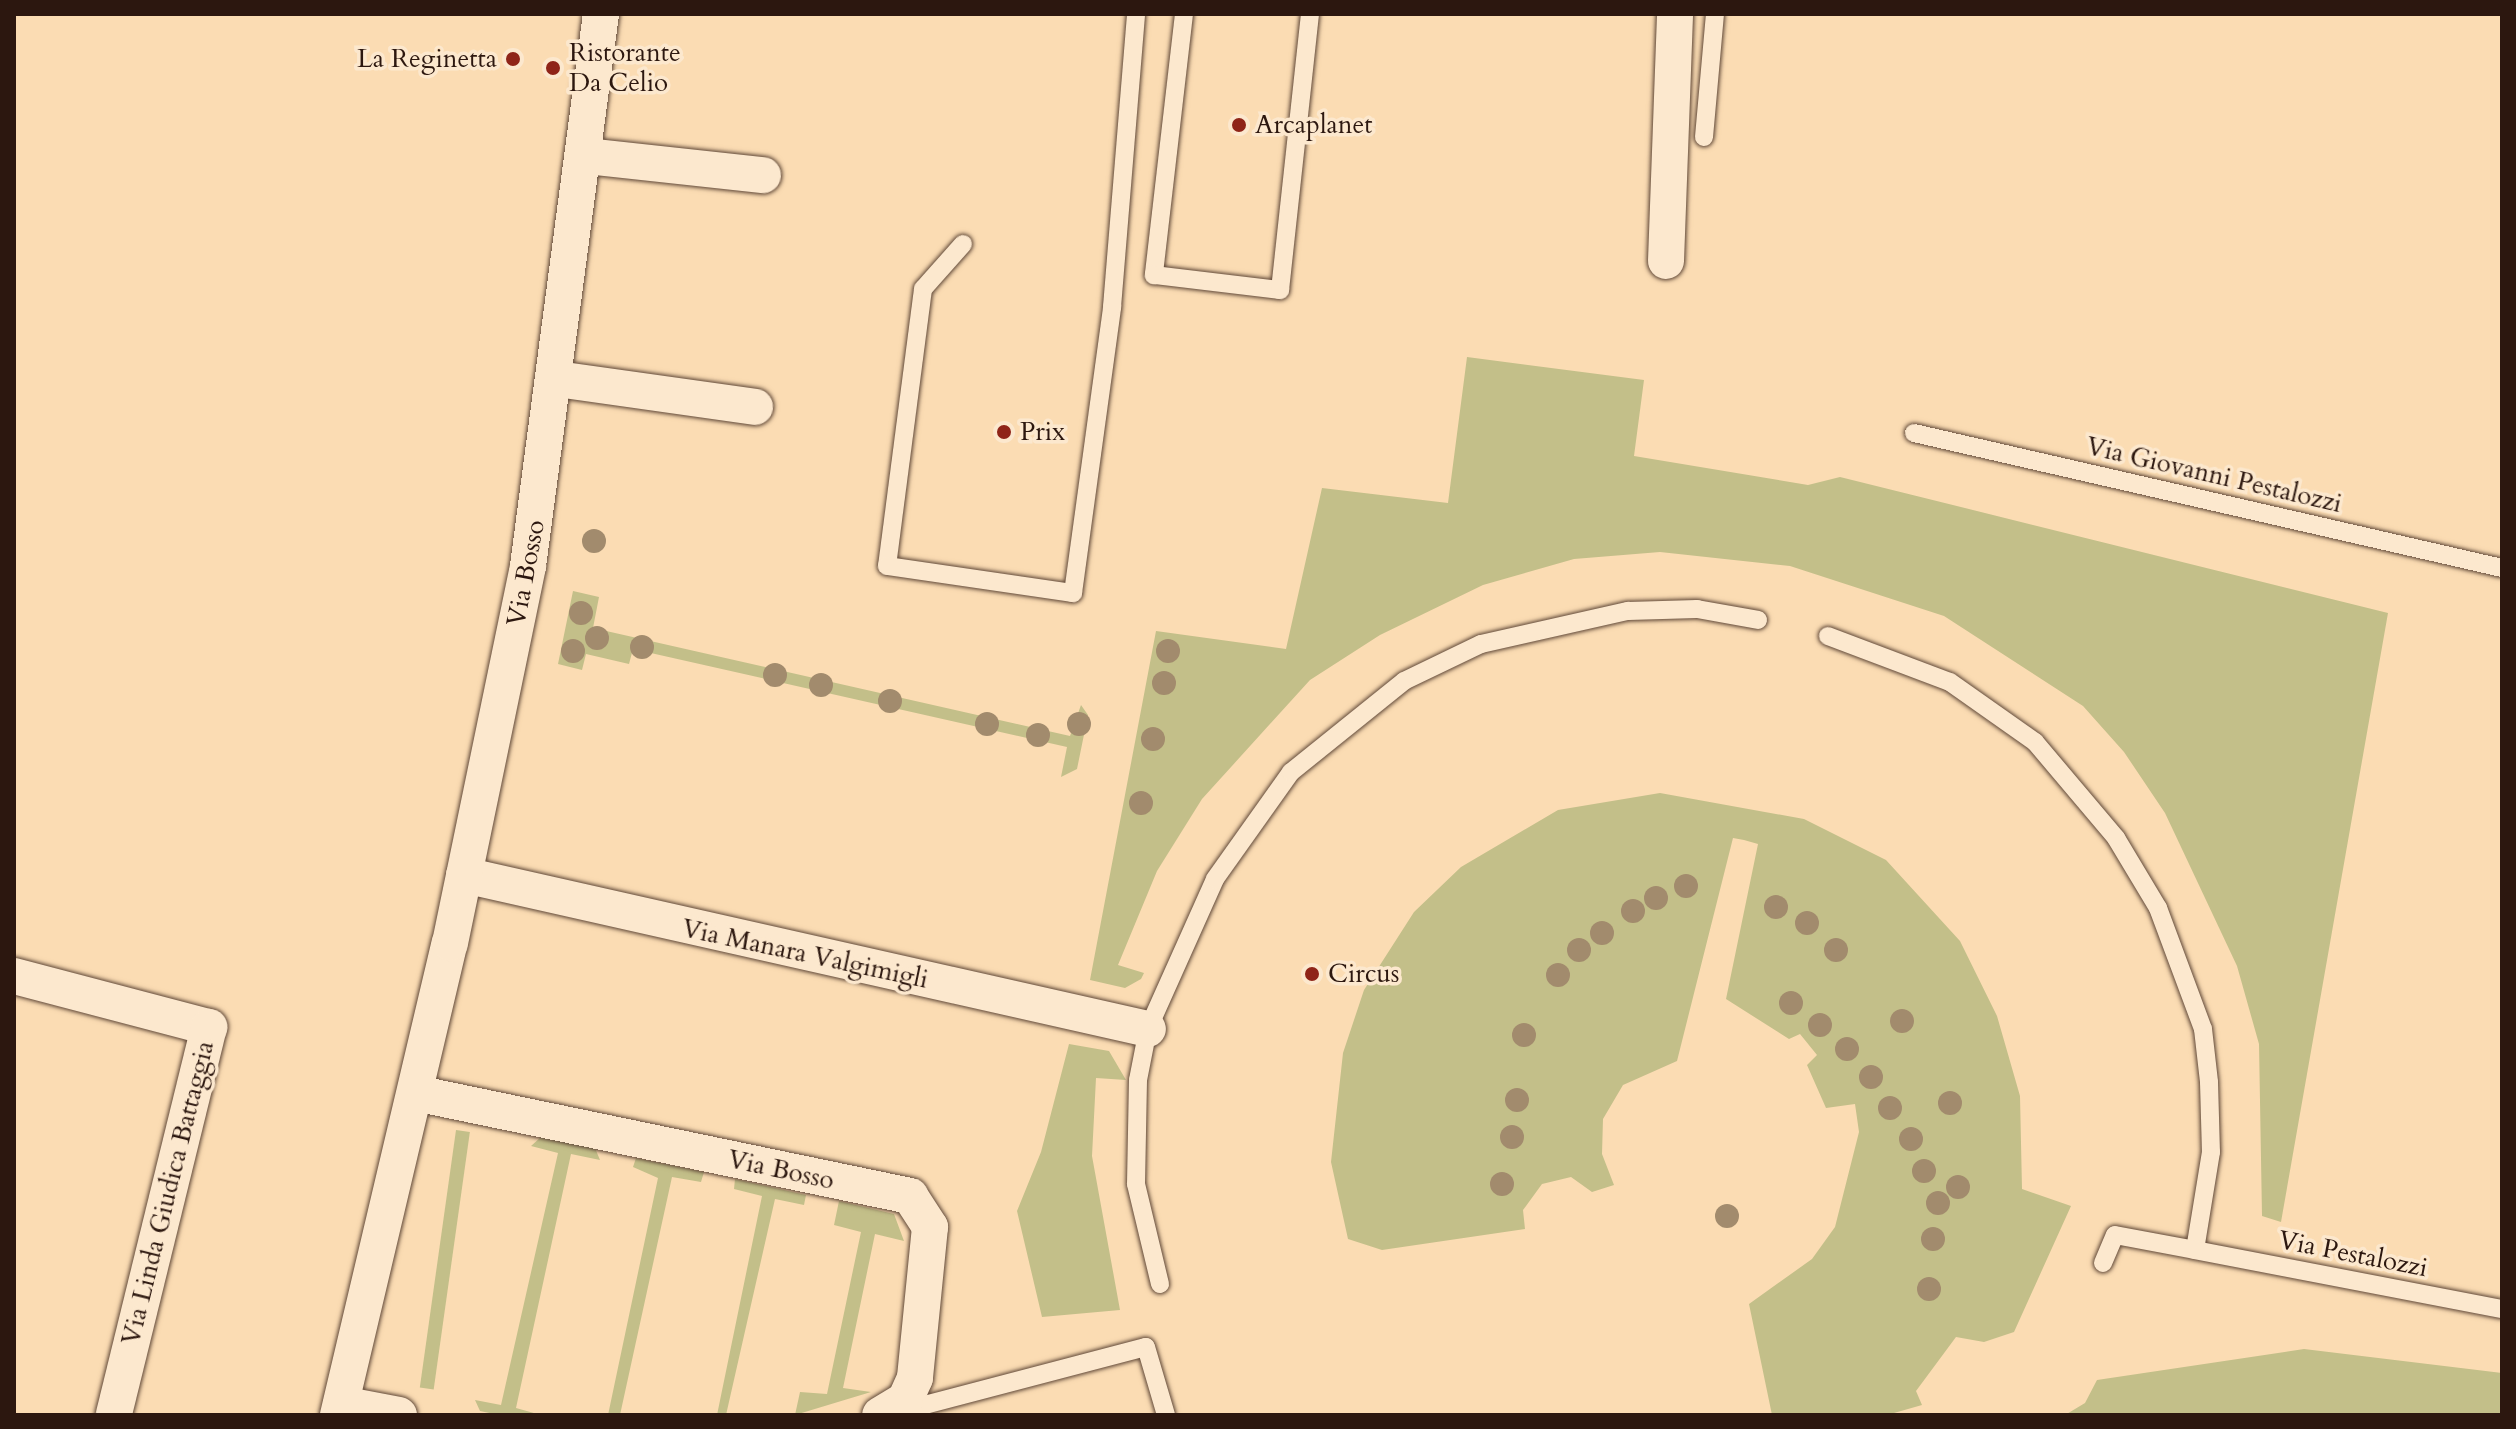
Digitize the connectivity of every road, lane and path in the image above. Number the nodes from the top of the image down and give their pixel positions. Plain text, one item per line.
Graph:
1 (601, 14) edge
2 (1136, 14) edge
3 (1184, 14) edge
4 (1310, 14) edge
5 (1675, 14) edge
6 (1715, 14) edge
7 (1704, 137) dead end
8 (587, 156) junction
9 (763, 175) dead end
10 (963, 244) dead end
11 (1666, 261) dead end
12 (557, 379) junction
13 (755, 407) dead end
14 (1914, 433) dead end
15 (2502, 568) edge
16 (1758, 620) dead end
17 (1828, 636) dead end
18 (464, 875) junction
19 (14, 976) edge
20 (1148, 1029) junction
21 (415, 1093) junction
22 (2195, 1250) junction
23 (2103, 1263) dead end
24 (1160, 1284) dead end
25 (2502, 1309) edge
26 (340, 1409) edge
27 (114, 1415) edge
28 (399, 1415) edge
29 (880, 1415) edge
30 (888, 1415) edge
31 (1166, 1415) edge

1 - 8 street, Via Bosso
2 - 10 lane
3 - 4 lane
5 - 11 street
6 - 7 lane
8 - 9 street
8 - 12 street, Via Bosso
12 - 13 street
12 - 18 street, Via Bosso
14 - 15 lane, Via Giovanni Pestalozzi
16 - 20 lane
17 - 22 lane
18 - 20 street, Via Manara Valgimigli
18 - 21 street, Via Bosso
19 - 27 street, Via Linda Giudica Battaggia
20 - 24 lane
21 - 26 street, Via Bosso
21 - 29 street, Via Bosso
22 - 23 lane, Via Pestalozzi
22 - 25 lane, Via Pestalozzi
26 - 28 street, Via Bosso
30 - 31 lane

